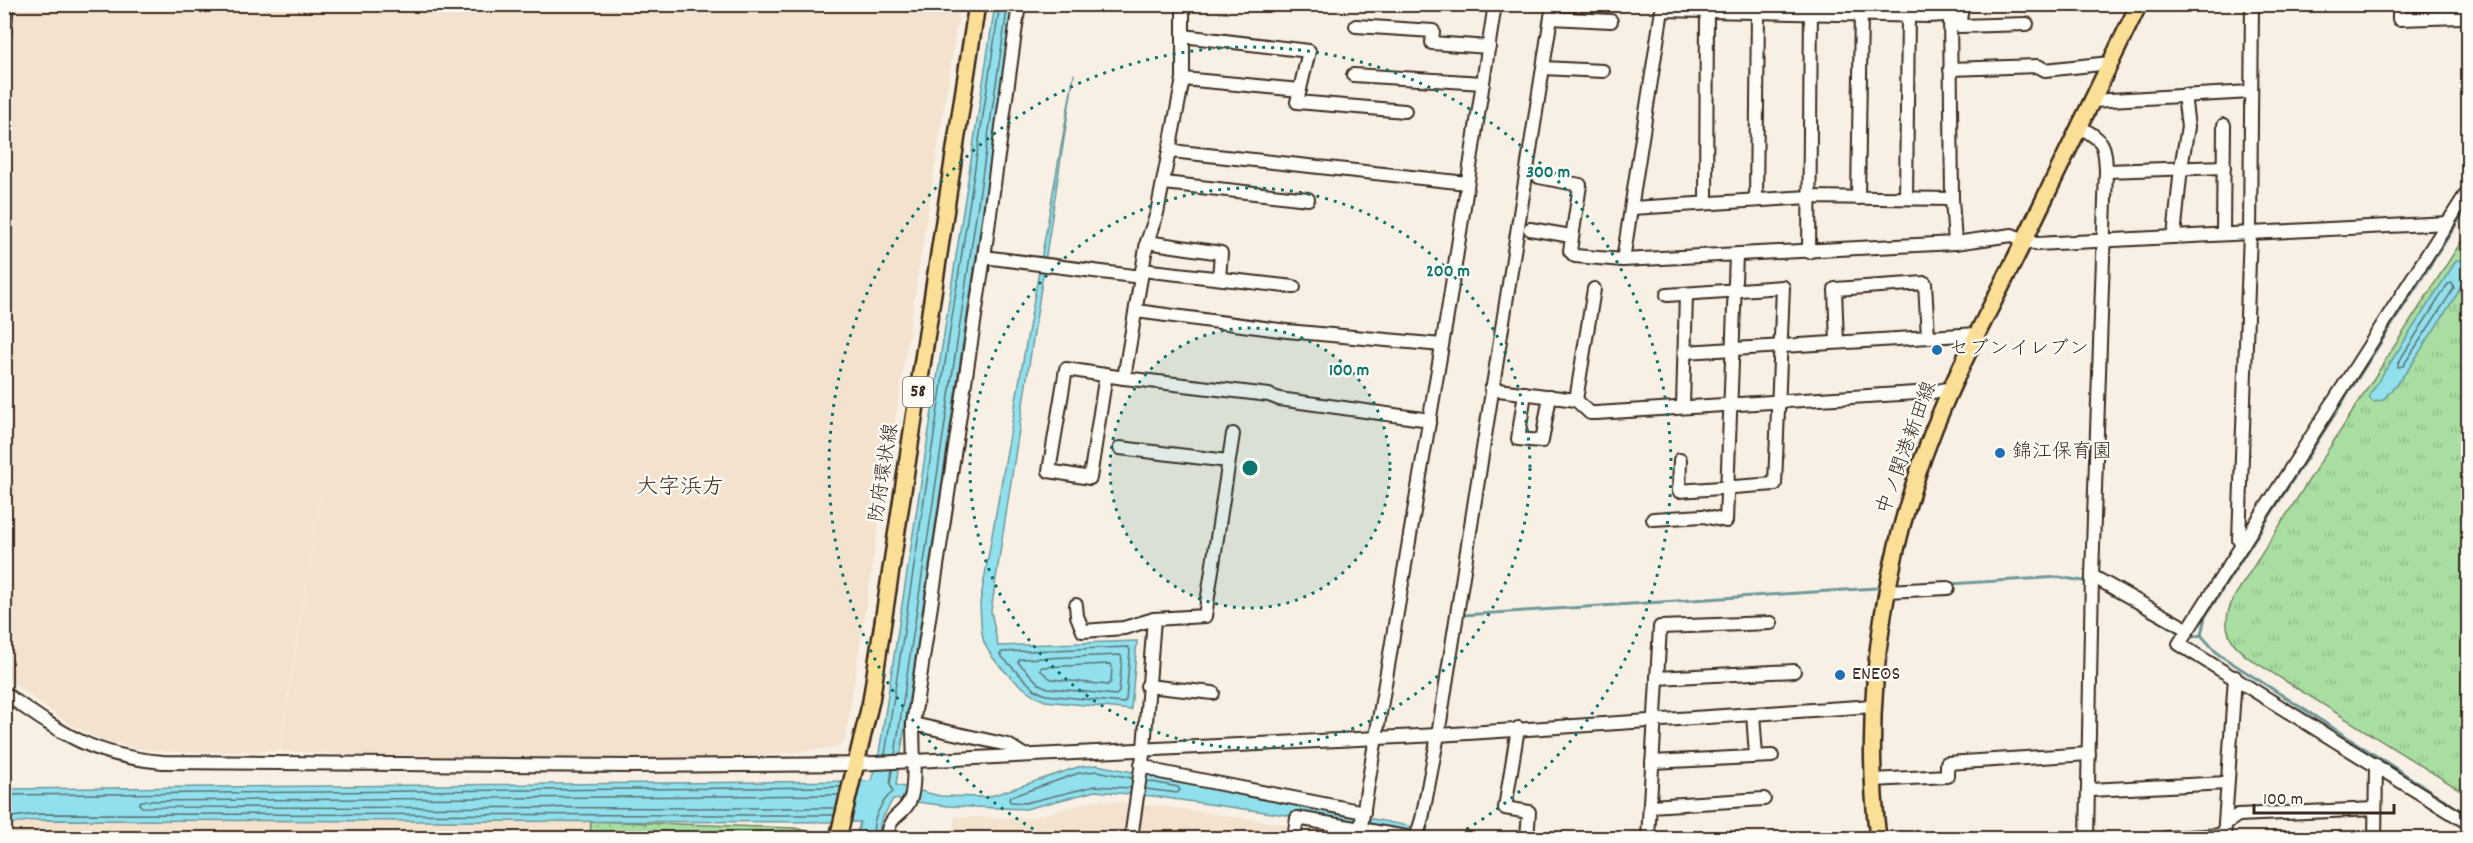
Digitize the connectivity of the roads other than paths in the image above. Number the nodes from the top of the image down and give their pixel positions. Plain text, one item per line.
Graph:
1 (7, 4) edge
2 (977, 4) edge
3 (1019, 4) edge
4 (1183, 4) edge
5 (1495, 4) edge
6 (1553, 4) edge
7 (2139, 4) edge
8 (2252, 4) edge
9 (2399, 4) edge
10 (1663, 7) edge
11 (1811, 8) edge
12 (1751, 10) edge
13 (1874, 10) edge
14 (1928, 10) edge
15 (1707, 11) junction
16 (1957, 11) edge
17 (2463, 12) edge
18 (1861, 14) junction
19 (1908, 15) junction
20 (1551, 18) junction
21 (1611, 21) dead end
22 (2027, 24) dead end
23 (1356, 26) dead end
24 (1183, 36) junction
25 (4, 37) edge
26 (1489, 47) junction
27 (2110, 63) junction
28 (1543, 68) junction
29 (1950, 69) junction
30 (1603, 71) dead end
31 (1353, 75) dead end
32 (1183, 79) junction
33 (1483, 83) junction
34 (1300, 90) junction
35 (2251, 92) junction
36 (2184, 95) junction
37 (2092, 101) junction
38 (1405, 111) dead end
39 (2224, 125) dead end
40 (2080, 127) junction
41 (1171, 151) junction
42 (2181, 167) junction
43 (2224, 167) junction
44 (2106, 171) junction
45 (1539, 177) dead end
46 (1164, 183) junction
47 (1467, 183) junction
48 (2469, 191) edge
49 (1809, 197) junction
50 (1858, 198) junction
51 (1906, 198) junction
52 (1308, 199) dead end
53 (1756, 199) junction
54 (1952, 199) junction
55 (1706, 202) junction
56 (1632, 208) junction
57 (2448, 223) junction
58 (1530, 229) dead end
59 (2250, 232) junction
60 (2223, 234) junction
61 (1571, 236) junction
62 (2174, 237) junction
63 (2024, 240) junction
64 (1147, 242) junction
65 (2105, 242) junction
66 (1955, 243) junction
67 (1809, 252) junction
68 (1736, 255) junction
69 (984, 257) junction
70 (1623, 260) junction
71 (1141, 273) junction
72 (1219, 278) junction
73 (1294, 287) dead end
74 (1594, 289) dead end
75 (1736, 289) junction
76 (1686, 294) junction
77 (1667, 295) dead end
78 (1136, 310) junction
79 (1978, 334) junction
80 (1928, 337) junction
81 (1837, 342) junction
82 (1442, 345) junction
83 (1782, 345) junction
84 (1733, 349) junction
85 (1685, 352) junction
86 (1106, 374) junction
87 (1124, 378) junction
88 (1952, 388) junction
89 (1491, 389) junction
90 (1525, 393) junction
91 (1550, 396) junction
92 (1576, 400) junction
93 (1779, 400) junction
94 (1730, 404) junction
95 (1683, 406) junction
96 (1430, 420) junction
97 (1233, 434) dead end
98 (1120, 448) dead end
99 (1680, 460) dead end
100 (1228, 461) junction
101 (1726, 486) junction
102 (1653, 519) dead end
103 (2242, 544) junction
104 (2092, 576) junction
105 (1948, 588) dead end
106 (1887, 591) junction
107 (1076, 604) dead end
108 (1154, 619) junction
109 (1771, 623) dead end
110 (2187, 629) junction
111 (1794, 671) dead end
112 (2235, 677) junction
113 (1657, 678) junction
114 (1147, 686) junction
115 (4, 693) edge
116 (1212, 693) dead end
117 (1873, 706) junction
118 (1753, 714) junction
119 (1654, 721) junction
120 (913, 724) junction
121 (1518, 728) junction
122 (1438, 735) junction
123 (1377, 738) junction
124 (1144, 748) junction
125 (2089, 754) junction
126 (1024, 755) junction
127 (1756, 756) junction
128 (1772, 756) dead end
129 (912, 761) junction
130 (1652, 762) junction
131 (2376, 765) junction
132 (1141, 767) junction
133 (854, 771) junction
134 (1874, 780) junction
135 (2227, 783) junction
136 (2090, 790) junction
137 (1764, 799) dead end
138 (1650, 806) junction
139 (2375, 808) junction
140 (1364, 813) junction
141 (2469, 823) edge
142 (840, 832) edge
143 (1360, 833) edge
144 (2224, 833) edge
145 (886, 838) edge
146 (1131, 838) edge
147 (1294, 838) edge
148 (1414, 838) edge
149 (1527, 838) edge
150 (1648, 838) edge
151 (1878, 838) edge
152 (2087, 838) edge
153 (2166, 838) edge
154 (2375, 838) edge

1 - 25 street
2 - 133 main road, 防府環状線 / 58
3 - 69 street
4 - 24 street
5 - 26 street
6 - 20 street
7 - 27 main road, 中ノ関港新田線
8 - 35 street
9 - 17 street
10 - 15 street
10 - 56 street
11 - 12 street
11 - 18 street
11 - 49 street
12 - 15 street
12 - 53 street
13 - 18 street
13 - 19 street
14 - 16 street
14 - 19 street
15 - 55 street
16 - 22 street
16 - 29 street
18 - 50 street
19 - 51 street
20 - 21 street
20 - 28 street
23 - 26 street
24 - 32 street
24 - 34 street
26 - 33 street
27 - 29 street
27 - 37 main road, 中ノ関港新田線
28 - 30 street
28 - 89 street
29 - 54 street
31 - 33 street
32 - 34 street
32 - 41 street
33 - 47 street
34 - 38 street
35 - 36 street
35 - 59 street
36 - 37 street
36 - 42 street
37 - 40 main road, 中ノ関港新田線
39 - 43 street
40 - 44 street
40 - 63 main road, 中ノ関港新田線
41 - 46 street
41 - 47 street
42 - 43 street
42 - 44 street
42 - 62 street
43 - 60 street
44 - 65 street
45 - 61 street
46 - 52 street
46 - 64 street
47 - 82 street
48 - 57 street
49 - 50 street
49 - 53 street
49 - 67 street
50 - 51 street
51 - 54 street
53 - 55 street
54 - 66 street
55 - 56 street
56 - 70 street
57 - 59 street
57 - 103 street
58 - 61 street
59 - 60 street
59 - 103 street
60 - 62 street
61 - 70 street
62 - 65 street
63 - 65 street
63 - 66 street
63 - 79 main road, 中ノ関港新田線
64 - 71 street
64 - 72 street
65 - 104 street
66 - 67 street
67 - 68 street
68 - 70 street
68 - 75 street
69 - 71 street
69 - 120 street
71 - 72 street
71 - 78 street
72 - 73 street
74 - 92 street
75 - 76 street
75 - 83 street
75 - 84 street
76 - 77 street
76 - 85 street
78 - 82 street
78 - 87 street
79 - 80 street
79 - 88 main road, 中ノ関港新田線
80 - 81 street
80 - 81 street
81 - 83 street
82 - 96 street
83 - 84 street
83 - 93 street
84 - 85 street
84 - 94 street
85 - 95 street
86 - 86 street
86 - 87 street
87 - 96 street
88 - 93 street
88 - 106 main road, 中ノ関港新田線
89 - 90 street
89 - 122 street
90 - 91 street
90 - 91 street
91 - 92 street
92 - 95 street
93 - 94 street
93 - 101 street
94 - 95 street
94 - 101 street
96 - 123 street
97 - 100 street
98 - 100 street
99 - 101 street
100 - 108 street
101 - 102 street
103 - 110 street
104 - 110 street
104 - 125 street
105 - 106 street
106 - 117 main road, 中ノ関港新田線
107 - 108 street
108 - 114 street
109 - 113 street
110 - 112 street
111 - 113 street
112 - 131 street
112 - 135 street
113 - 119 street
114 - 116 street
114 - 124 street
115 - 133 street
117 - 118 street
117 - 134 main road, 中ノ関港新田線
118 - 119 street
118 - 127 street
119 - 121 street
119 - 130 street
120 - 126 street
120 - 129 street
121 - 122 street
121 - 149 street
122 - 123 street
122 - 148 street
123 - 124 street
123 - 140 street
124 - 126 street
124 - 132 street
125 - 134 street
125 - 136 street
126 - 129 street
127 - 128 street
127 - 130 street
129 - 133 street
129 - 145 street
130 - 138 street
131 - 139 street
131 - 141 street
132 - 140 street
132 - 146 street
133 - 142 main road, 防府環状線 / 58
134 - 151 main road, 中ノ関港新田線
135 - 136 street
135 - 144 street
136 - 152 street
137 - 138 street
138 - 150 street
139 - 144 street
139 - 154 street
140 - 143 street
143 - 147 street
143 - 148 street
144 - 153 street

